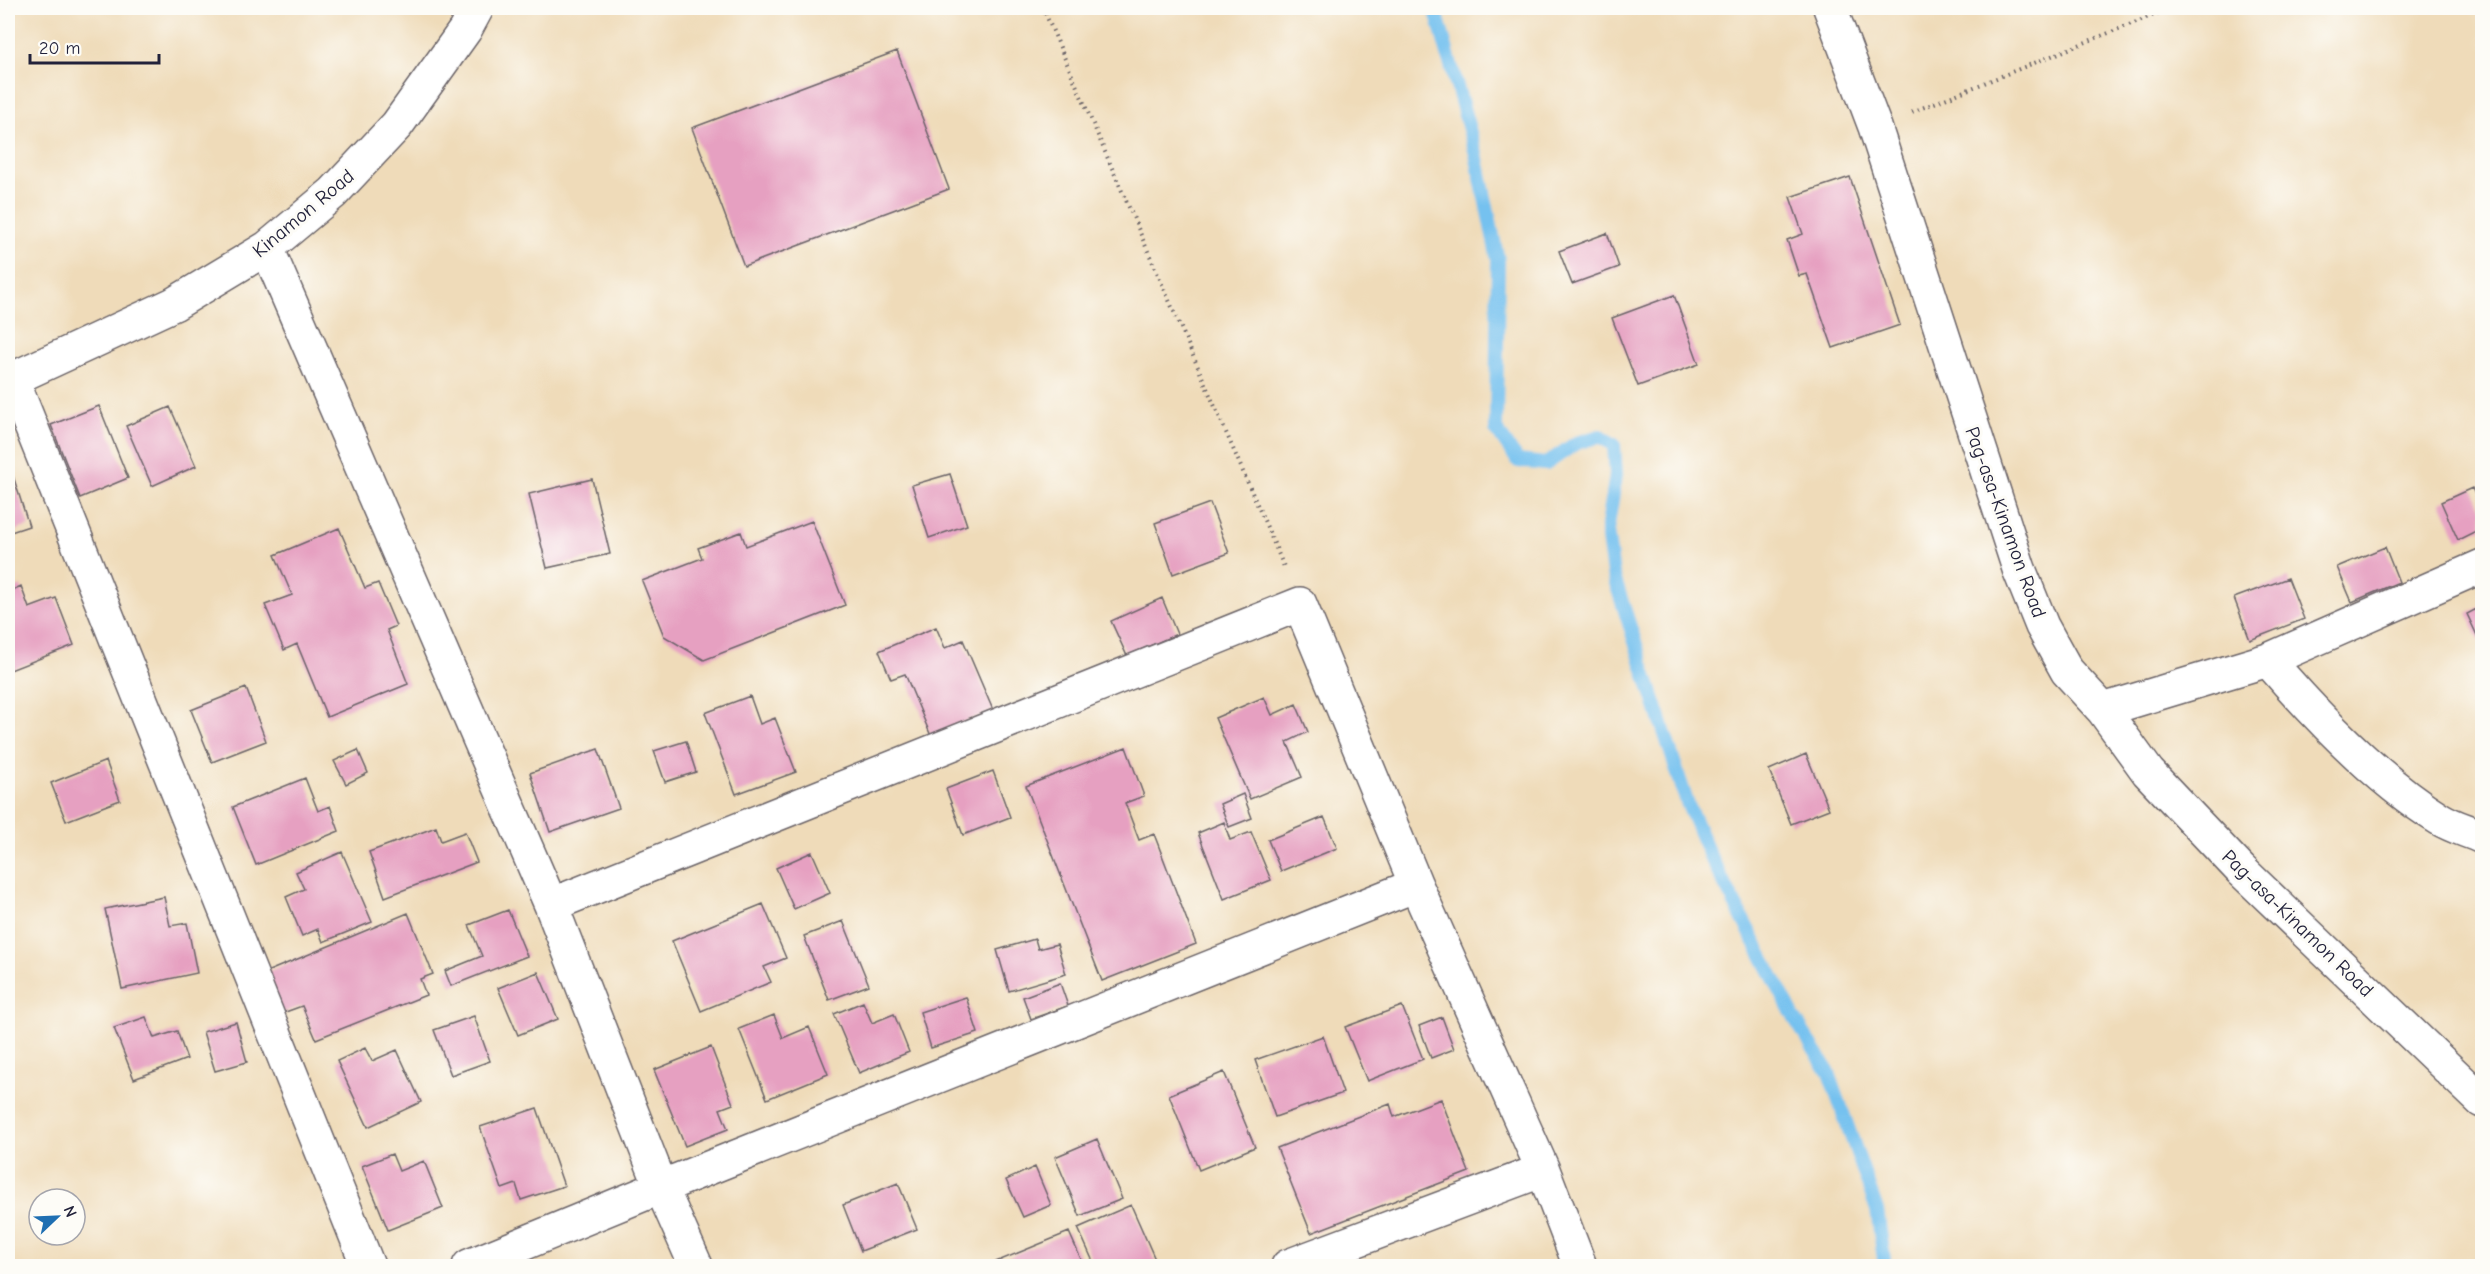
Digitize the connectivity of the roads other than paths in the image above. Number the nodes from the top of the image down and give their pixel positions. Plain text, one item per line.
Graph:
1 (477, 8) edge
2 (1830, 8) edge
3 (267, 248) junction
4 (10, 380) edge
5 (2482, 566) edge
6 (2268, 660) junction
7 (2103, 710) junction
8 (2482, 837) edge
9 (1416, 885) junction
10 (550, 905) junction
11 (2482, 1101) edge
12 (1543, 1170) junction
13 (661, 1186) junction
14 (368, 1266) edge
15 (470, 1266) edge
16 (696, 1266) edge
17 (1288, 1266) edge
18 (1580, 1266) edge

1 - 3 street, Kinamon Road
2 - 7 street, Pag-asa-Kinamon Road
3 - 4 street, Kinamon Road
3 - 10 street
4 - 14 street
5 - 6 street
6 - 7 street
6 - 8 street
7 - 11 street, Pag-asa-Kinamon Road
9 - 10 street
9 - 12 street
9 - 13 street
10 - 13 street
12 - 17 street
12 - 18 street
13 - 15 street
13 - 16 street

